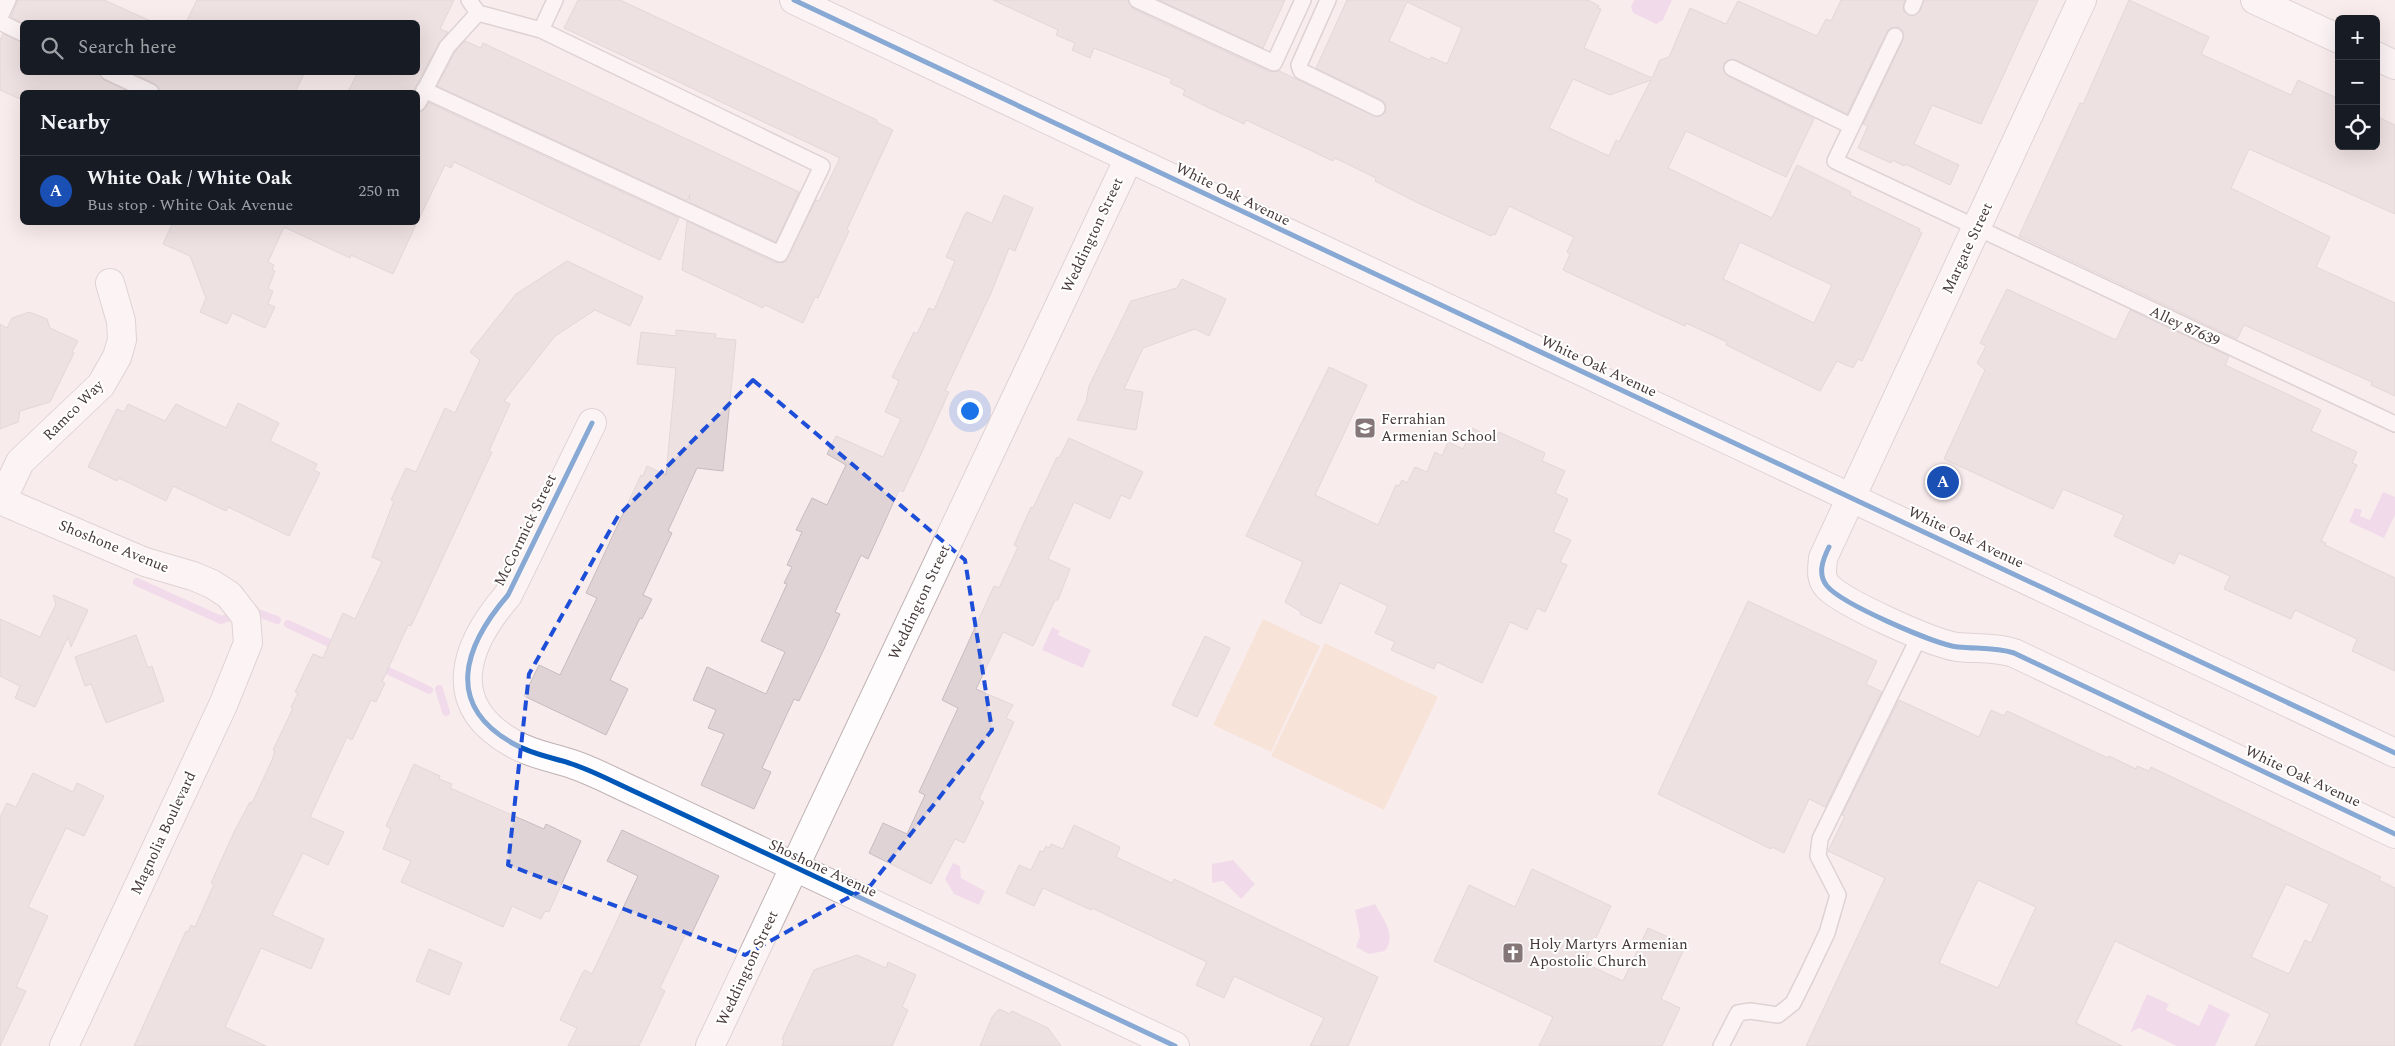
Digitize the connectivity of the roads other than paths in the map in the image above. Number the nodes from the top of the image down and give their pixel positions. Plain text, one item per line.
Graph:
1 (8, 0) edge
2 (469, 0) edge
3 (555, 0) edge
4 (794, 0) edge
5 (1137, 0) edge
6 (1303, 0) edge
7 (1328, 0) edge
8 (2082, 0) edge
9 (2255, 0) edge
10 (478, 14) junction
11 (0, 17) edge
12 (0, 22) edge
13 (541, 30) junction
14 (20, 32) edge
15 (1895, 36) dead end
16 (2335, 37) edge
17 (2380, 58) edge
18 (2395, 65) edge
19 (1732, 68) dead end
20 (114, 75) edge
21 (146, 90) edge
22 (421, 96) edge
23 (1378, 108) dead end
24 (1851, 126) junction
25 (1129, 158) junction
26 (1976, 229) junction
27 (110, 283) dead end
28 (592, 423) dead end
29 (2395, 424) edge
30 (1852, 497) junction
31 (1, 500) edge
32 (246, 617) joint
33 (1920, 635) junction
34 (471, 702) joint
35 (2395, 752) edge
36 (2395, 834) edge
37 (793, 868) junction
38 (1142, 1039) edge
39 (64, 1046) edge
40 (710, 1046) edge
41 (1175, 1046) edge
42 (1721, 1046) edge

1 - 11 lane
2 - 10 lane
3 - 13 lane
4 - 25 street, White Oak Avenue
5 - 6 lane
7 - 23 lane
8 - 26 street, Margate Street
9 - 16 street
10 - 13 lane
10 - 22 lane
12 - 14 lane
13 - 22 lane
15 - 24 lane
17 - 18 street
19 - 24 lane
20 - 21 lane
24 - 26 lane, Alley 87639
25 - 30 street, White Oak Avenue
25 - 37 street, Weddington Street
26 - 29 lane, Alley 87639
26 - 30 street, Margate Street
27 - 31 street, Ramco Way
28 - 34 street, McCormick Street
30 - 33 street, White Oak Avenue
30 - 35 street, White Oak Avenue
31 - 32 street, Shoshone Avenue
32 - 39 street, Magnolia Boulevard
33 - 36 street, White Oak Avenue
33 - 42 lane
34 - 37 street, Shoshone Avenue
37 - 38 street, Shoshone Avenue
37 - 40 street, Weddington Street
38 - 41 street, Shoshone Avenue

